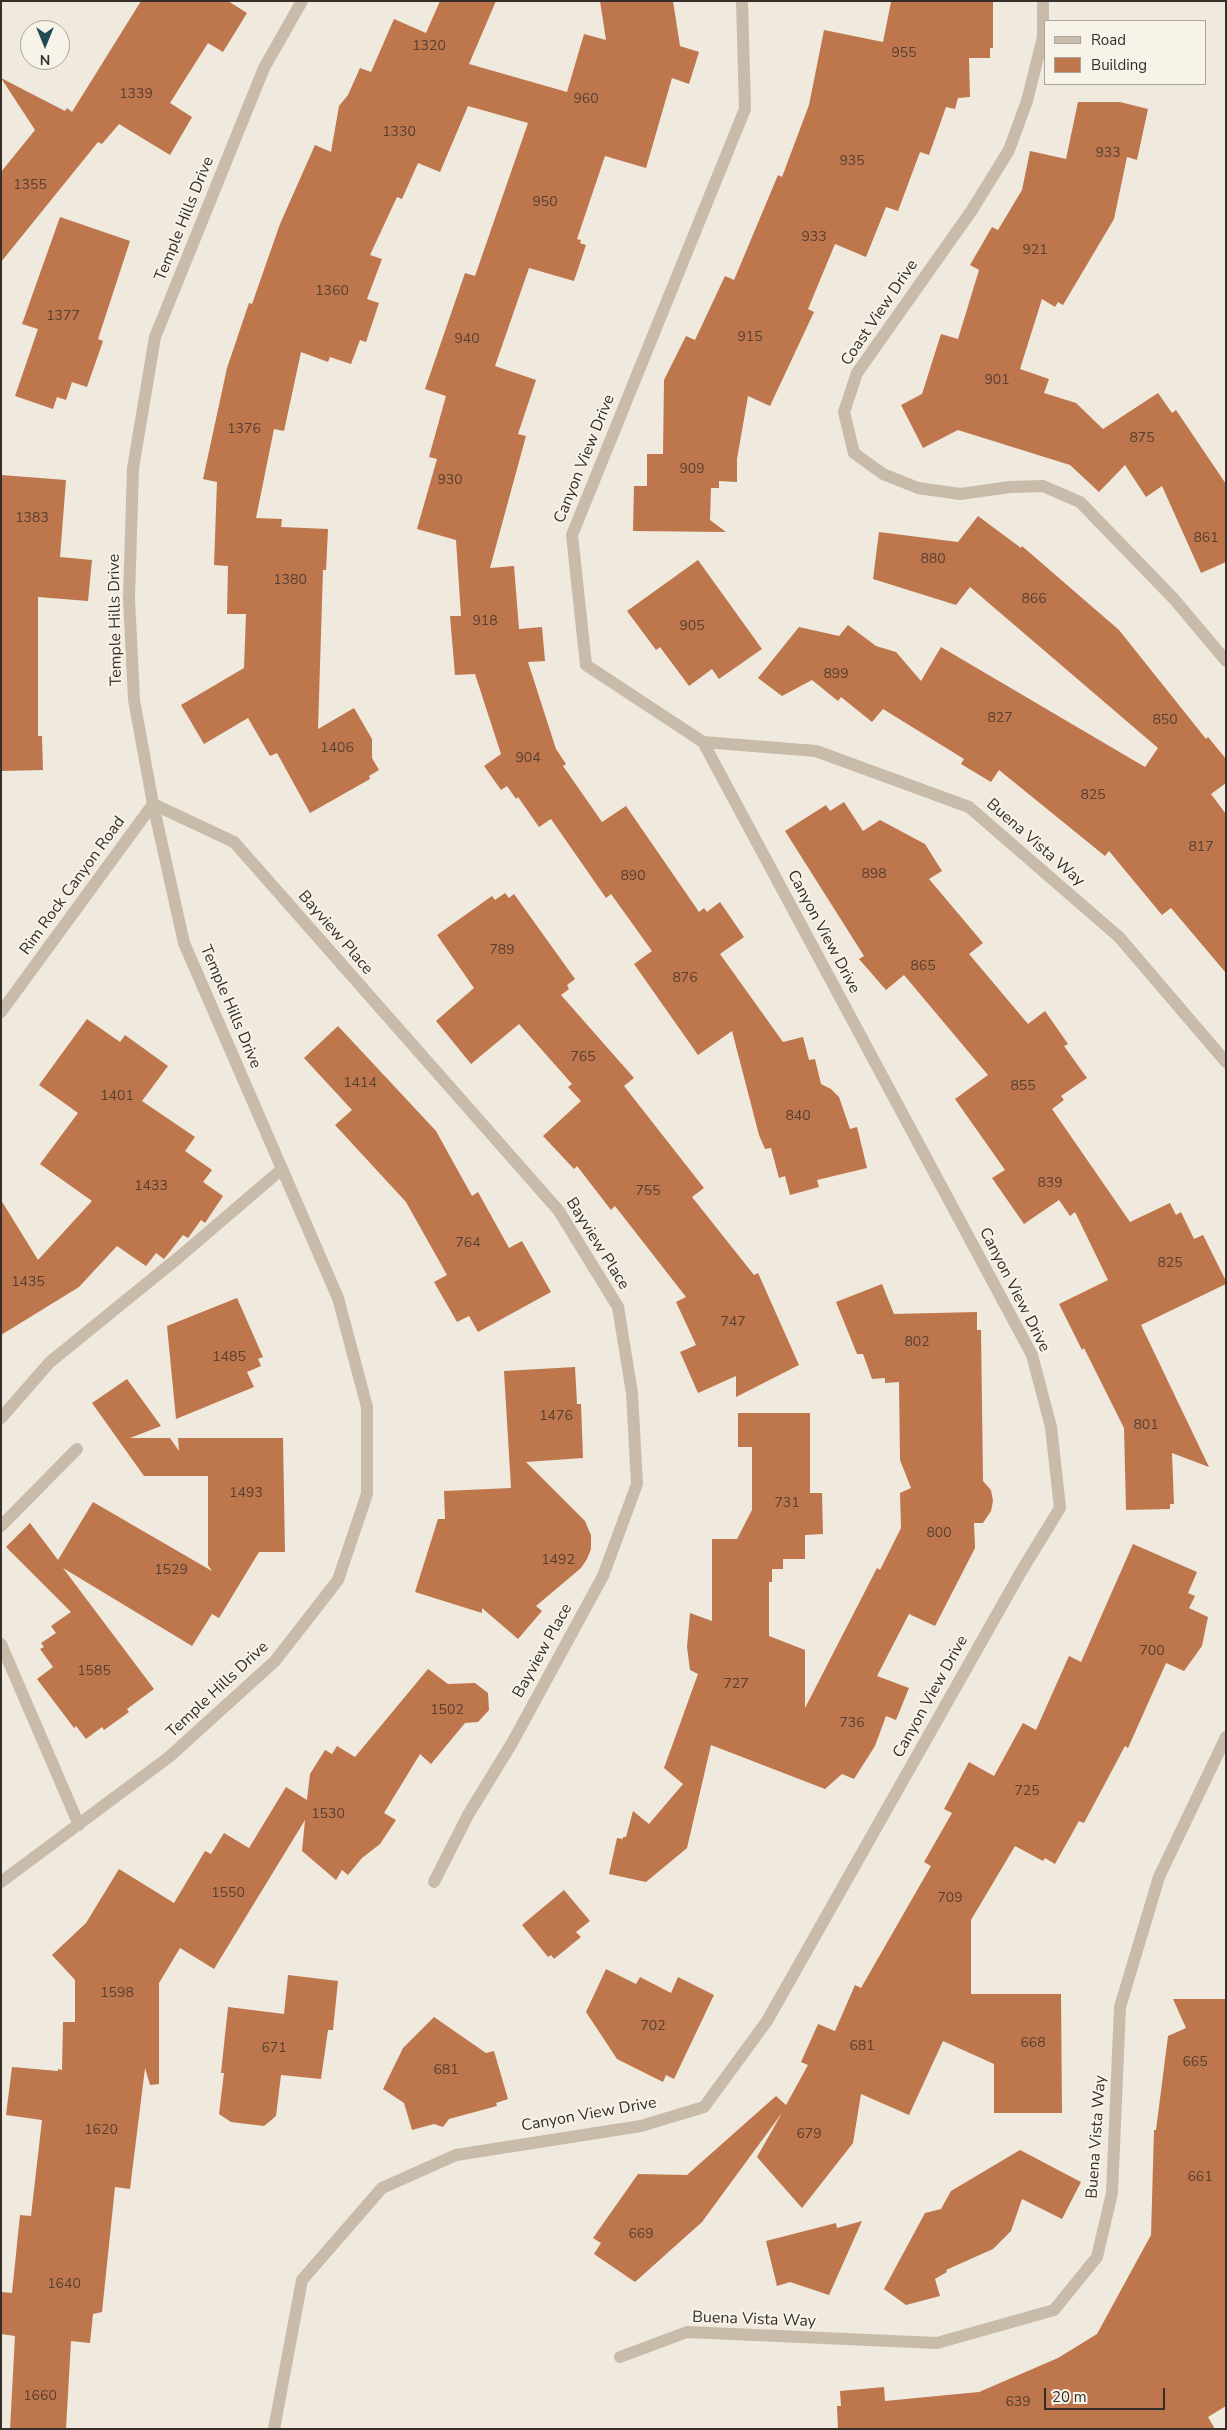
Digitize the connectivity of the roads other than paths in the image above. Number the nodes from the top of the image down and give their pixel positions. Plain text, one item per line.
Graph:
1 (302, 1) edge
2 (742, 1) edge
3 (1043, 1) edge
4 (1226, 661) edge
5 (703, 742) junction
6 (153, 804) junction
7 (1, 1012) edge
8 (1226, 1062) edge
9 (282, 1169) junction
10 (1, 1418) edge
11 (78, 1449) dead end
12 (1, 1526) edge
13 (1, 1644) edge
14 (1226, 1736) edge
15 (79, 1825) junction
16 (1, 1882) edge
17 (434, 1882) dead end
18 (620, 2357) dead end
19 (274, 2429) edge

1 - 6 street, Temple Hills Drive
2 - 5 street, Canyon View Drive
3 - 4 street, Coast View Drive
5 - 8 street, Buena Vista Way
5 - 19 street, Canyon View Drive
6 - 7 street, Rim Rock Canyon Road
6 - 9 street, Temple Hills Drive
6 - 17 street, Bayview Place
9 - 10 street
9 - 15 street, Temple Hills Drive
11 - 12 street
13 - 15 street
14 - 18 street, Buena Vista Way
15 - 16 street, Temple Hills Drive

